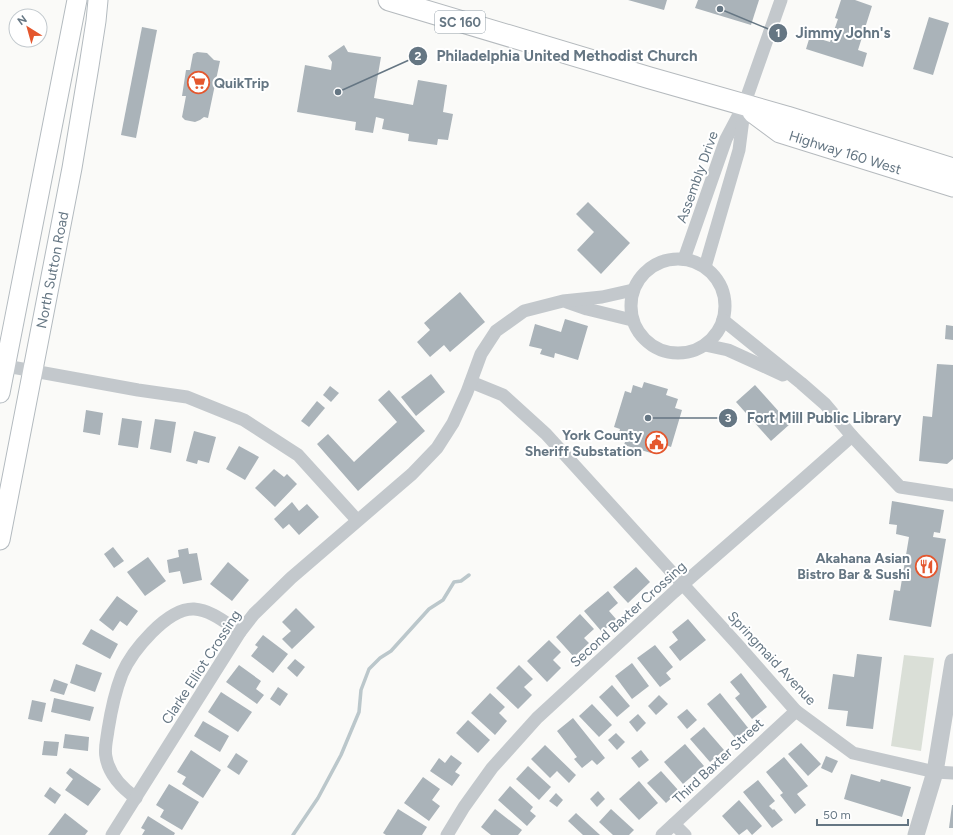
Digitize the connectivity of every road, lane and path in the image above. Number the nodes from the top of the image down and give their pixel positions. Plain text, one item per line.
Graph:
1 (77, 0) edge
2 (98, 0) edge
3 (389, 0) edge
4 (780, 0) edge
5 (744, 105) junction
6 (953, 169) edge
7 (953, 186) edge
8 (684, 259) junction
9 (705, 267) junction
10 (633, 290) junction
11 (563, 300) junction
12 (632, 320) junction
13 (723, 320) junction
14 (705, 345) junction
15 (3, 365) edge
16 (33, 371) junction
17 (471, 382) junction
18 (801, 383) junction
19 (0, 393) edge
20 (852, 436) junction
21 (953, 495) edge
22 (358, 520) junction
23 (0, 540) edge
24 (683, 585) junction
25 (240, 632) junction
26 (953, 662) edge
27 (796, 712) junction
28 (935, 772) junction
29 (953, 774) edge
30 (136, 798) junction
31 (674, 824) junction
32 (112, 835) edge
33 (447, 835) edge
34 (662, 835) edge
35 (685, 835) edge
36 (916, 835) edge

1 - 15 main road, North Sutton Road
2 - 16 main road, North Sutton Road
3 - 5 main road, Highway 160 West / SC 160
4 - 5 street
5 - 6 main road, Highway 160 West
5 - 7 main road, Highway 160 West
5 - 8 street, Assembly Drive
5 - 9 street, Assembly Drive
8 - 9 street
8 - 10 street
9 - 13 street
10 - 11 street, Clarke Elliot Crossing
10 - 12 street
11 - 12 street
11 - 17 street, Clarke Elliot Crossing
12 - 14 street
13 - 14 street
13 - 18 street
14 - 18 street
15 - 16 street
15 - 19 main road, North Sutton Road
16 - 22 street
16 - 23 main road, North Sutton Road
17 - 22 street, Clarke Elliot Crossing
17 - 24 street, Springmaid Avenue
18 - 20 street
20 - 21 street
20 - 24 street, Second Baxter Crossing
22 - 25 street, Clarke Elliot Crossing
24 - 27 street, Springmaid Avenue
24 - 33 street, Second Baxter Crossing
25 - 30 street, Clarke Elliot Crossing
25 - 30 street
26 - 28 street
27 - 28 street, Springmaid Avenue
27 - 31 street, Third Baxter Street
28 - 29 street
28 - 36 street
30 - 32 street, Clarke Elliot Crossing
31 - 34 street, Third Baxter Street
31 - 35 street

